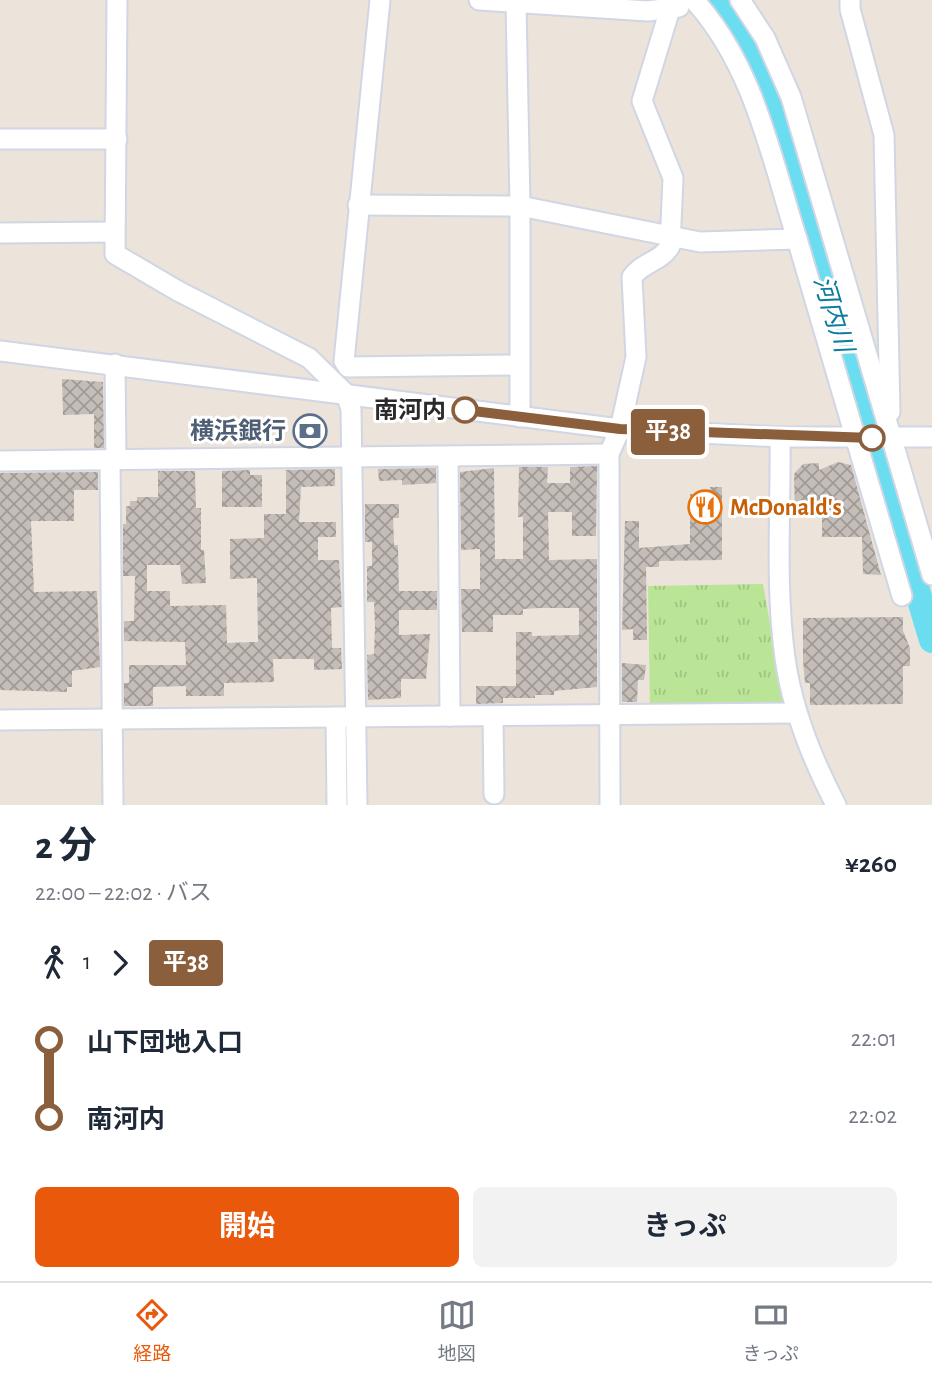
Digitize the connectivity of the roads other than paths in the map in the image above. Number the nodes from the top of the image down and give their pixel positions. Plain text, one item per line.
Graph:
1 (117, 0) edge
2 (380, 0) edge
3 (479, 0) edge
4 (740, 0) edge
5 (850, 0) edge
6 (697, 1) edge
7 (516, 4) junction
8 (670, 9) junction
9 (0, 139) edge
10 (117, 139) junction
11 (358, 205) junction
12 (520, 206) junction
13 (114, 232) junction
14 (0, 233) edge
15 (671, 238) junction
16 (797, 239) junction
17 (0, 351) edge
18 (115, 365) junction
19 (520, 365) junction
20 (346, 394) junction
21 (520, 417) junction
22 (620, 429) junction
23 (780, 437) junction
24 (932, 437) edge
25 (856, 438) junction
26 (888, 438) junction
27 (609, 454) junction
28 (352, 457) junction
29 (448, 457) junction
30 (113, 460) junction
31 (0, 461) edge
32 (927, 542) edge
33 (932, 575) edge
34 (902, 596) dead end
35 (797, 713) junction
36 (611, 715) junction
37 (450, 716) junction
38 (493, 716) junction
39 (346, 717) junction
40 (113, 718) junction
41 (0, 720) edge
42 (494, 794) dead end
43 (113, 805) edge
44 (337, 805) edge
45 (357, 805) edge
46 (610, 805) edge
47 (836, 805) edge

1 - 10 street
2 - 11 street
3 - 7 street
4 - 26 street
5 - 26 street
6 - 8 street
6 - 16 street
7 - 8 street
7 - 12 street
8 - 15 street
9 - 10 street
10 - 13 street
11 - 12 street
11 - 19 street
12 - 15 street
12 - 19 street
13 - 14 street
13 - 20 street
15 - 16 street
15 - 22 street
16 - 25 street
17 - 18 street
18 - 20 street
18 - 30 street
19 - 21 street
20 - 21 street
20 - 28 street
21 - 22 street
22 - 23 street
22 - 27 street
23 - 25 street
23 - 35 street
24 - 26 street
25 - 26 street
25 - 34 street
26 - 32 street
27 - 29 street
27 - 36 street
28 - 29 street
28 - 30 street
28 - 39 street
29 - 37 street
30 - 31 street
30 - 40 street
32 - 33 street
35 - 36 street
35 - 47 street
36 - 38 street
36 - 46 street
37 - 38 street
37 - 39 street
38 - 42 street
39 - 40 street
39 - 44 street
39 - 45 street
40 - 41 street
40 - 43 street

